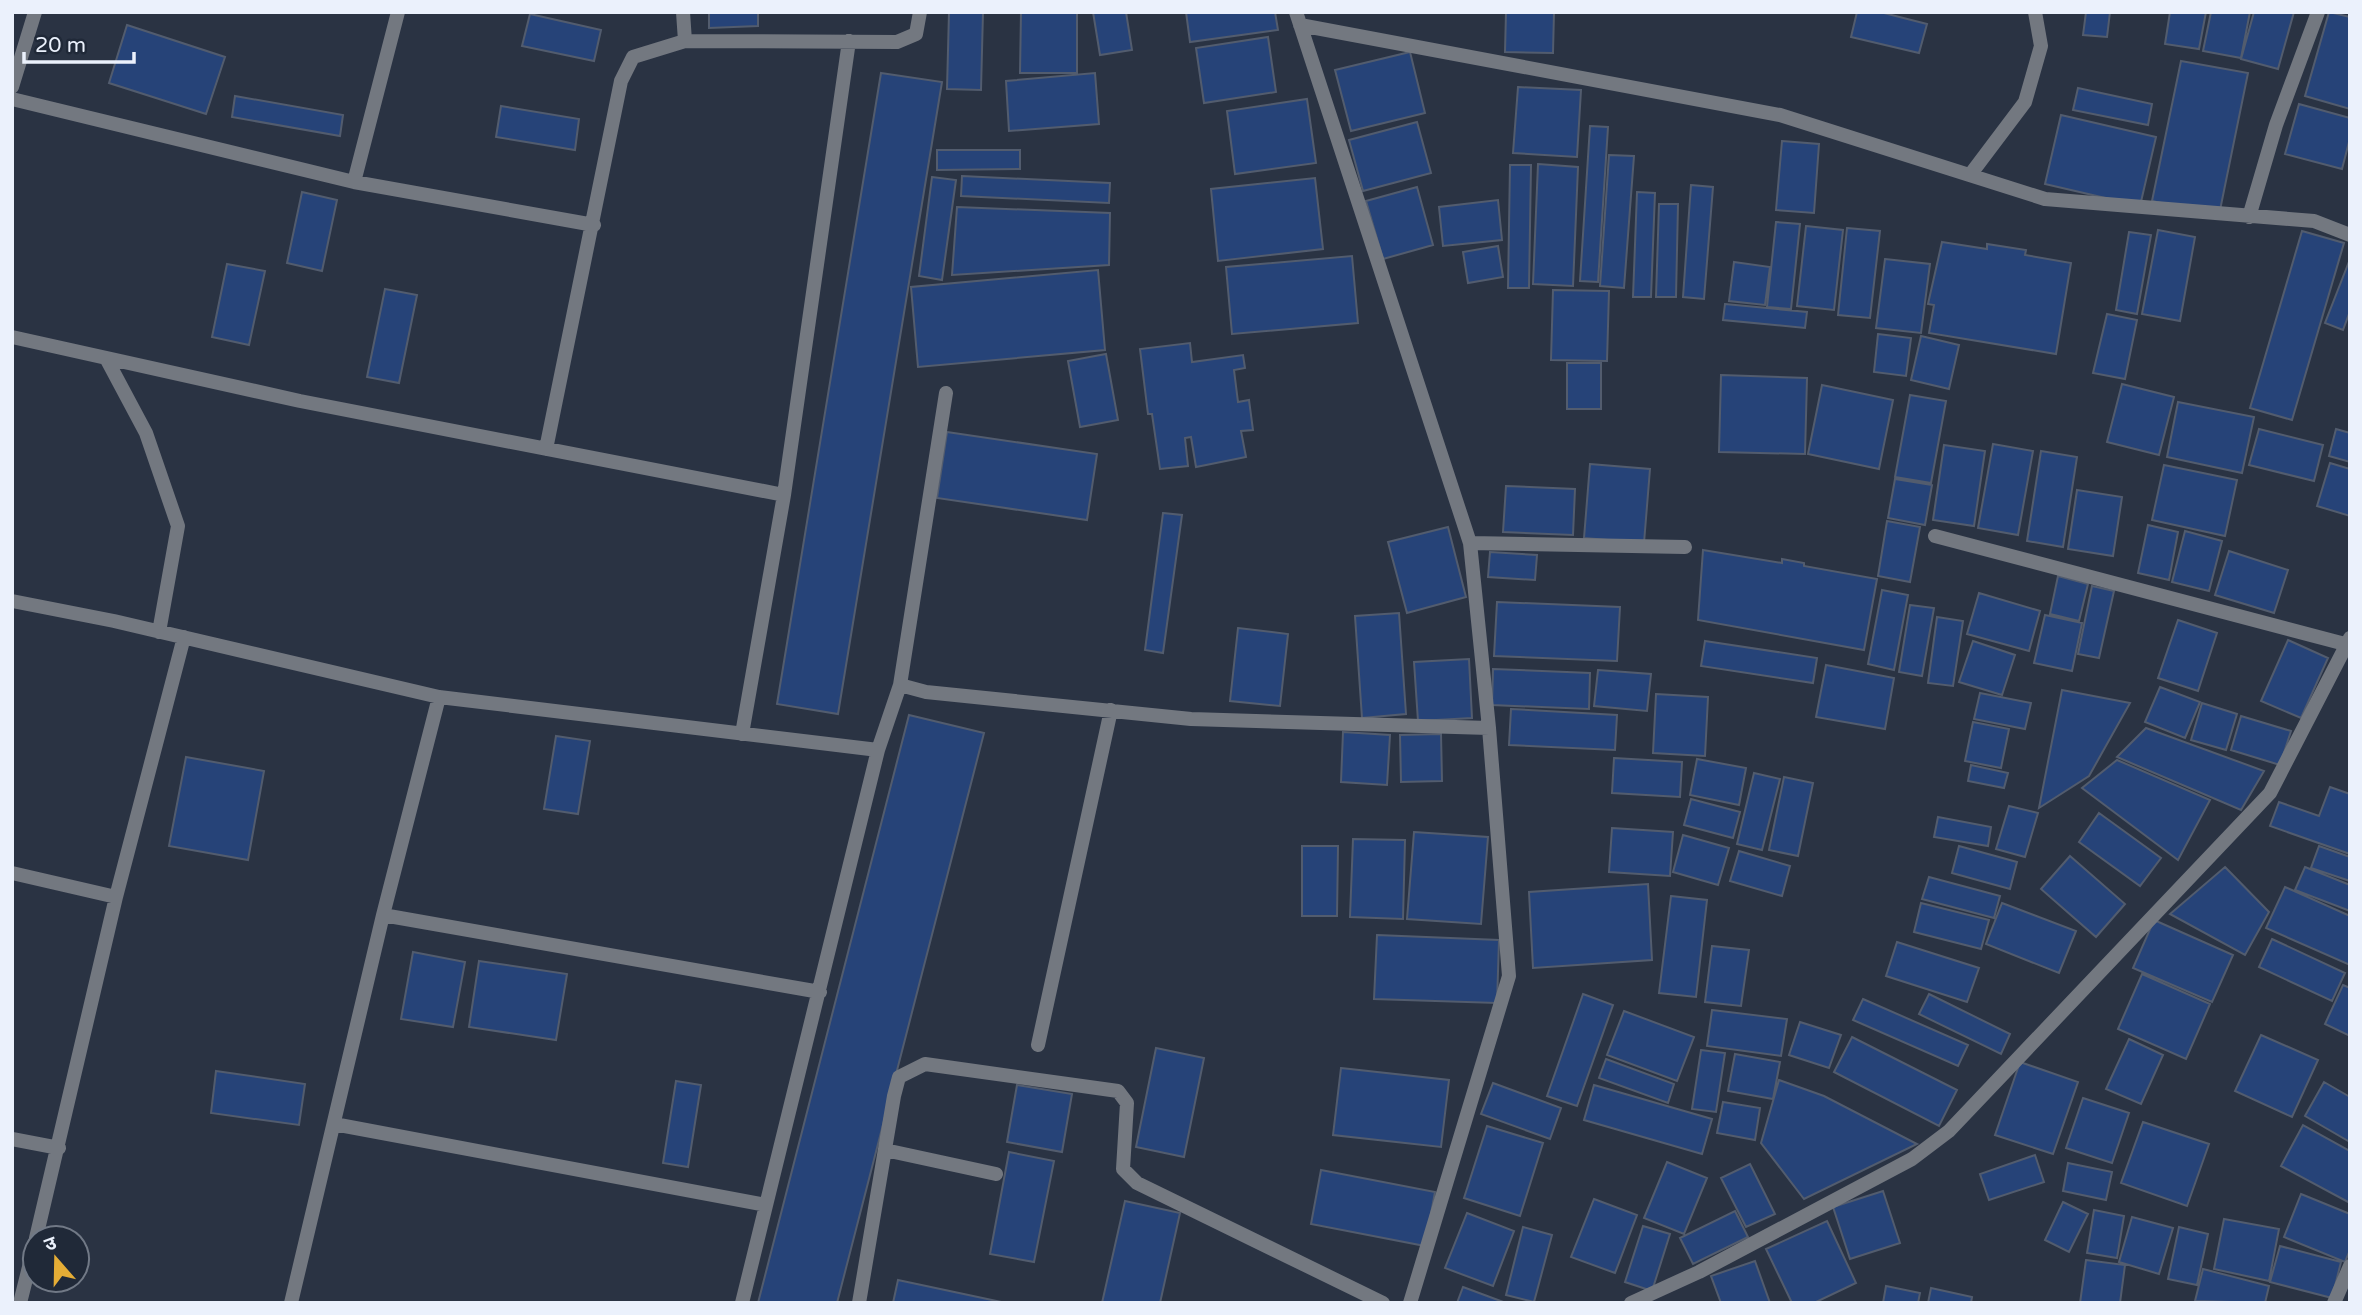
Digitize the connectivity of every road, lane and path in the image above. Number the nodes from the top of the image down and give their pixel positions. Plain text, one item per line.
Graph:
1 (35, 12) edge
2 (398, 12) edge
3 (683, 12) edge
4 (920, 12) edge
5 (2035, 12) edge
6 (2318, 12) edge
7 (1298, 19) edge
8 (685, 41) junction
9 (849, 41) junction
10 (12, 87) edge
11 (12, 99) edge
12 (1970, 175) junction
13 (354, 182) junction
14 (2249, 217) junction
15 (594, 225) junction
16 (2350, 235) edge
17 (12, 337) edge
18 (106, 358) junction
19 (946, 393) dead end
20 (546, 449) junction
21 (784, 495) junction
22 (1935, 536) dead end
23 (1470, 544) junction
24 (1685, 547) dead end
25 (12, 601) edge
26 (159, 632) junction
27 (184, 637) junction
28 (2347, 641) edge
29 (900, 685) junction
30 (439, 697) junction
31 (1111, 710) junction
32 (1489, 728) junction
33 (742, 734) junction
34 (878, 750) junction
35 (12, 873) edge
36 (116, 897) junction
37 (383, 915) junction
38 (820, 992) junction
39 (1038, 1045) dead end
40 (334, 1124) junction
41 (12, 1139) edge
42 (59, 1148) junction
43 (885, 1150) junction
44 (996, 1174) dead end
45 (766, 1205) junction
46 (40, 1224) edge
47 (2350, 1266) edge
48 (291, 1303) edge
49 (741, 1303) edge
50 (859, 1303) edge
51 (1383, 1303) edge
52 (1410, 1303) edge
53 (1631, 1303) edge
54 (2334, 1303) edge

1 - 10 street
2 - 13 street
3 - 8 street
4 - 9 street
5 - 12 street
6 - 14 street
7 - 12 street
7 - 23 street
8 - 9 street
8 - 15 street
9 - 21 street
11 - 13 street
12 - 14 street
13 - 15 street
14 - 16 street
15 - 20 street
17 - 18 street
18 - 20 street
18 - 26 street
19 - 29 street
20 - 21 street
21 - 33 street
22 - 28 street
23 - 24 street
23 - 32 street
25 - 26 street
26 - 27 street
27 - 30 street
27 - 36 street
28 - 53 street
29 - 31 street
29 - 34 street
30 - 33 street
30 - 37 street
31 - 32 street
31 - 39 street
32 - 52 street
33 - 34 street
34 - 38 street
35 - 36 street
36 - 42 street
37 - 38 street
37 - 40 street
38 - 45 street
40 - 45 street
40 - 48 street
41 - 42 street
42 - 46 street
43 - 44 street
43 - 50 street
43 - 51 street
45 - 49 street
47 - 54 street

